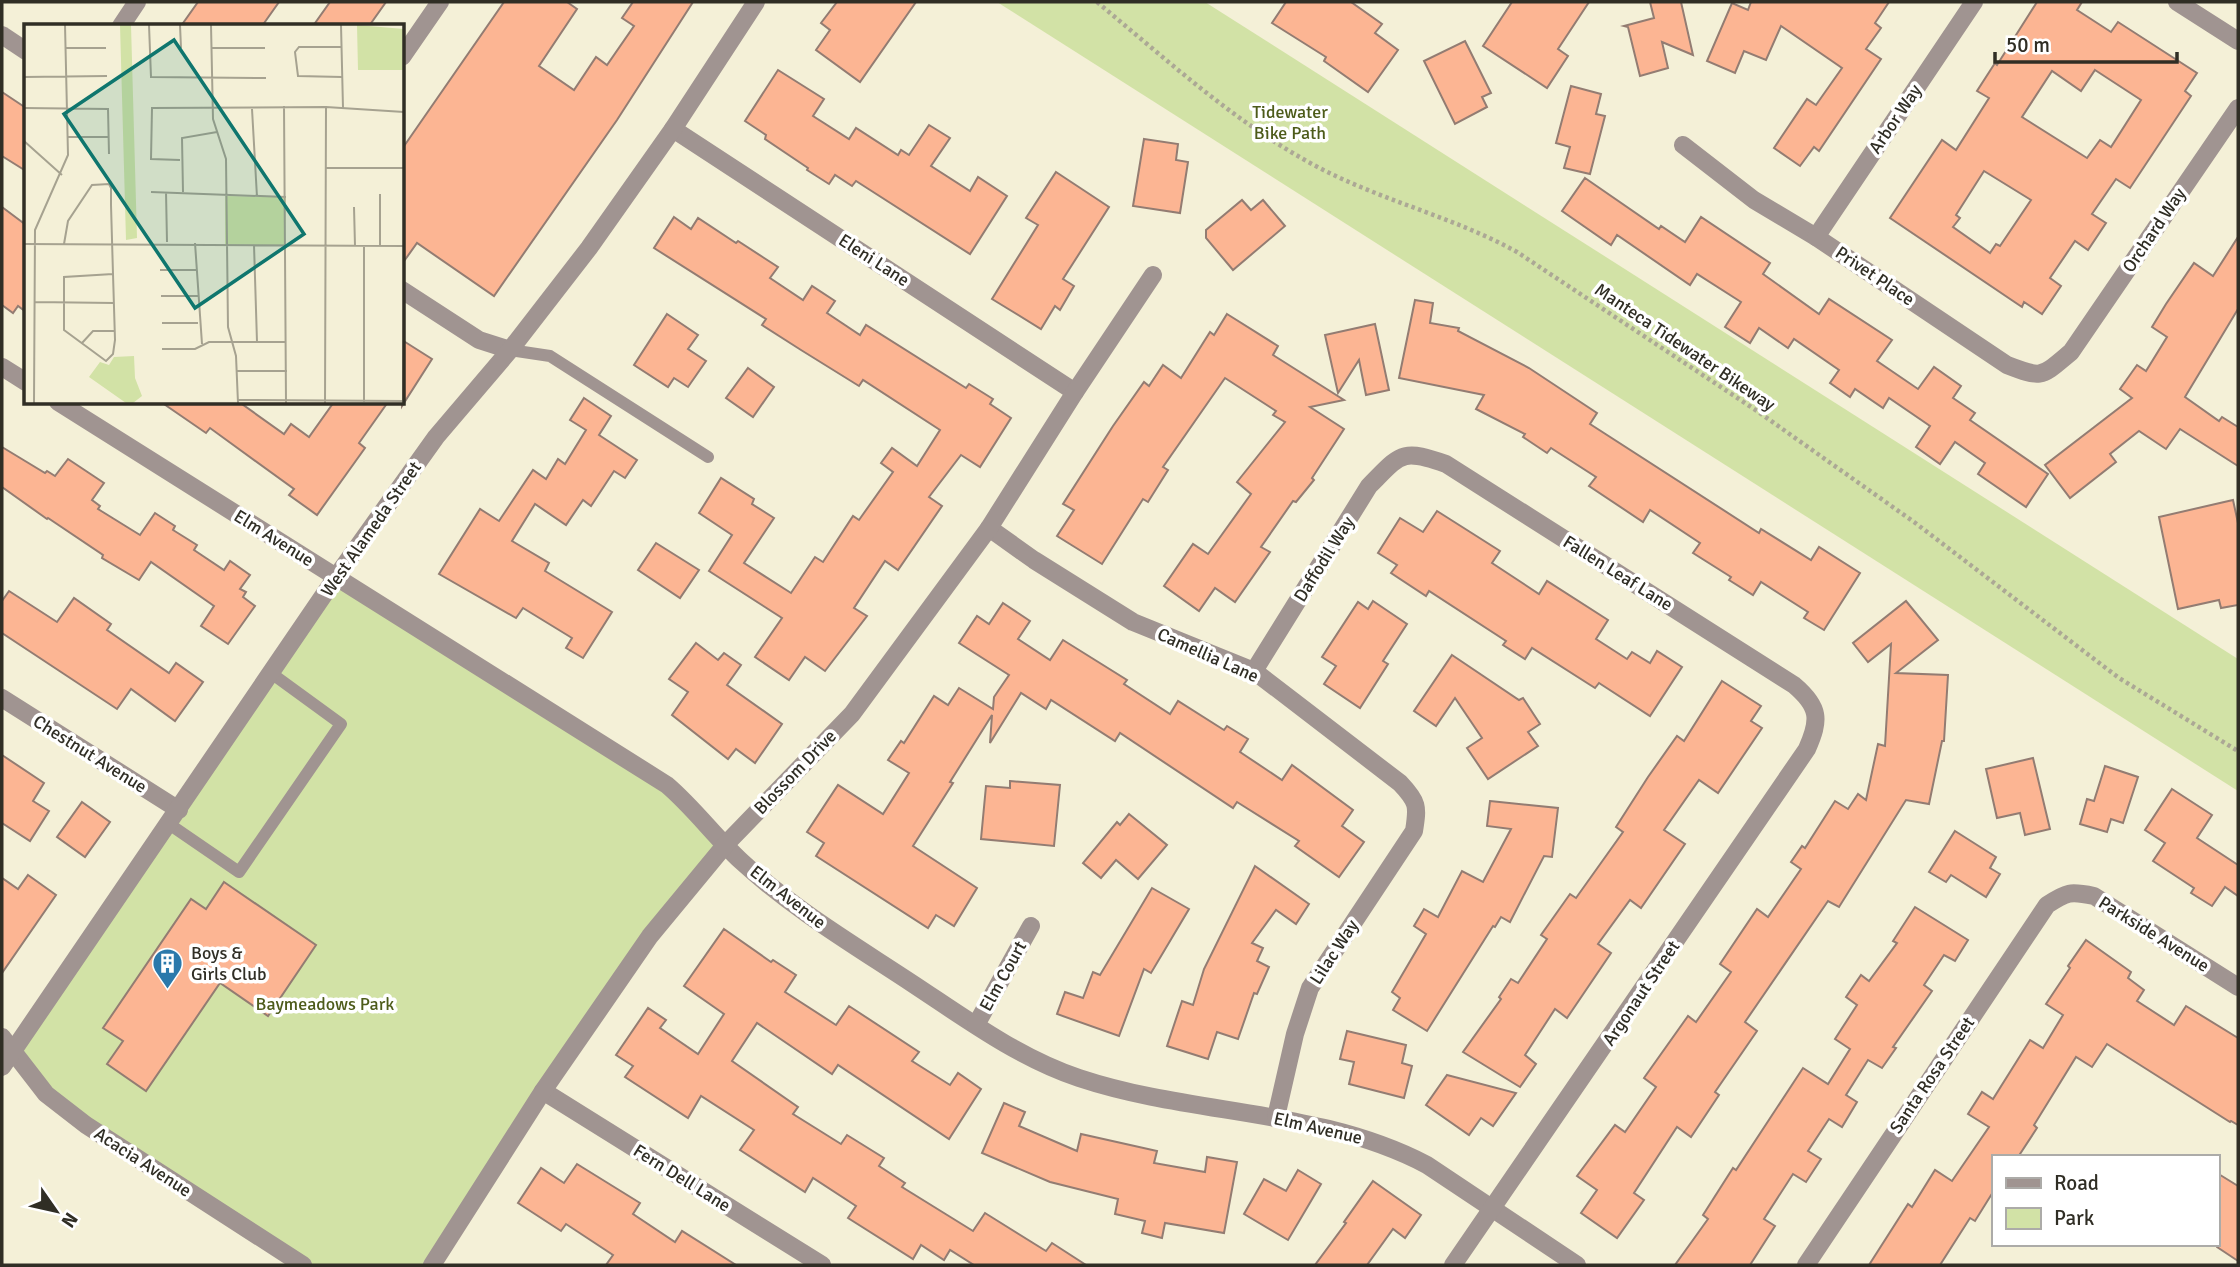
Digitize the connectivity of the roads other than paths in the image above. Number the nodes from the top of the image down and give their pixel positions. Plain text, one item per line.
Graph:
1 (137, 2) edge
2 (440, 2) edge
3 (756, 2) edge
4 (1974, 2) edge
5 (2177, 2) edge
6 (122, 24) edge
7 (2, 36) edge
8 (2238, 41) edge
9 (24, 50) edge
10 (404, 54) edge
11 (2238, 108) edge
12 (673, 128) junction
13 (1683, 145) dead end
14 (1816, 237) junction
15 (1153, 275) dead end
16 (404, 291) edge
17 (510, 350) junction
18 (2071, 352) joint
19 (2, 367) edge
20 (24, 381) edge
21 (1075, 392) junction
22 (61, 404) edge
23 (1405, 456) joint
24 (708, 457) dead end
25 (989, 528) junction
26 (336, 577) junction
27 (1254, 671) junction
28 (271, 673) junction
29 (2, 698) edge
30 (1816, 716) joint
31 (174, 817) junction
32 (1408, 840) joint
33 (726, 844) junction
34 (2066, 893) joint
35 (1031, 926) dead end
36 (2238, 987) edge
37 (976, 1026) junction
38 (7, 1044) edge
39 (2, 1067) edge
40 (543, 1091) junction
41 (1276, 1118) junction
42 (1493, 1210) junction
43 (303, 1265) edge
44 (432, 1265) edge
45 (822, 1265) edge
46 (1453, 1265) edge
47 (1577, 1265) edge
48 (1805, 1265) edge

1 - 6 street
2 - 10 street
3 - 12 street, West Alameda Street
4 - 14 street, Arbor Way
5 - 8 street
7 - 9 street
11 - 18 street, Orchard Way
12 - 17 street, West Alameda Street
12 - 21 street, Eleni Lane
13 - 14 street, Privet Place
14 - 18 street, Privet Place
15 - 21 street, Blossom Drive
16 - 17 street
17 - 24 lane
17 - 26 street, West Alameda Street
19 - 20 street
21 - 25 street, Blossom Drive
22 - 26 street, Elm Avenue
23 - 27 street, Daffodil Way
23 - 30 street, Fallen Leaf Lane
25 - 27 street, Camellia Lane
25 - 33 street, Blossom Drive
26 - 28 street, West Alameda Street
26 - 33 street, Elm Avenue
27 - 32 street, Camellia Lane
28 - 31 street, West Alameda Street
28 - 31 lane
29 - 31 street, Chestnut Avenue
30 - 42 street, Argonaut Street
31 - 38 street, West Alameda Street
32 - 41 street, Lilac Way
33 - 37 street, Elm Avenue
33 - 40 street, Blossom Drive
34 - 36 street, Parkside Avenue
34 - 48 street, Santa Rosa Street
35 - 37 street, Elm Court
37 - 41 street, Elm Avenue
38 - 39 street, West Alameda Street
38 - 43 street, Acacia Avenue
40 - 44 street, Blossom Drive
40 - 45 street, Fern Dell Lane
41 - 42 street, Elm Avenue
42 - 46 street, Argonaut Street
42 - 47 street, Elm Avenue

